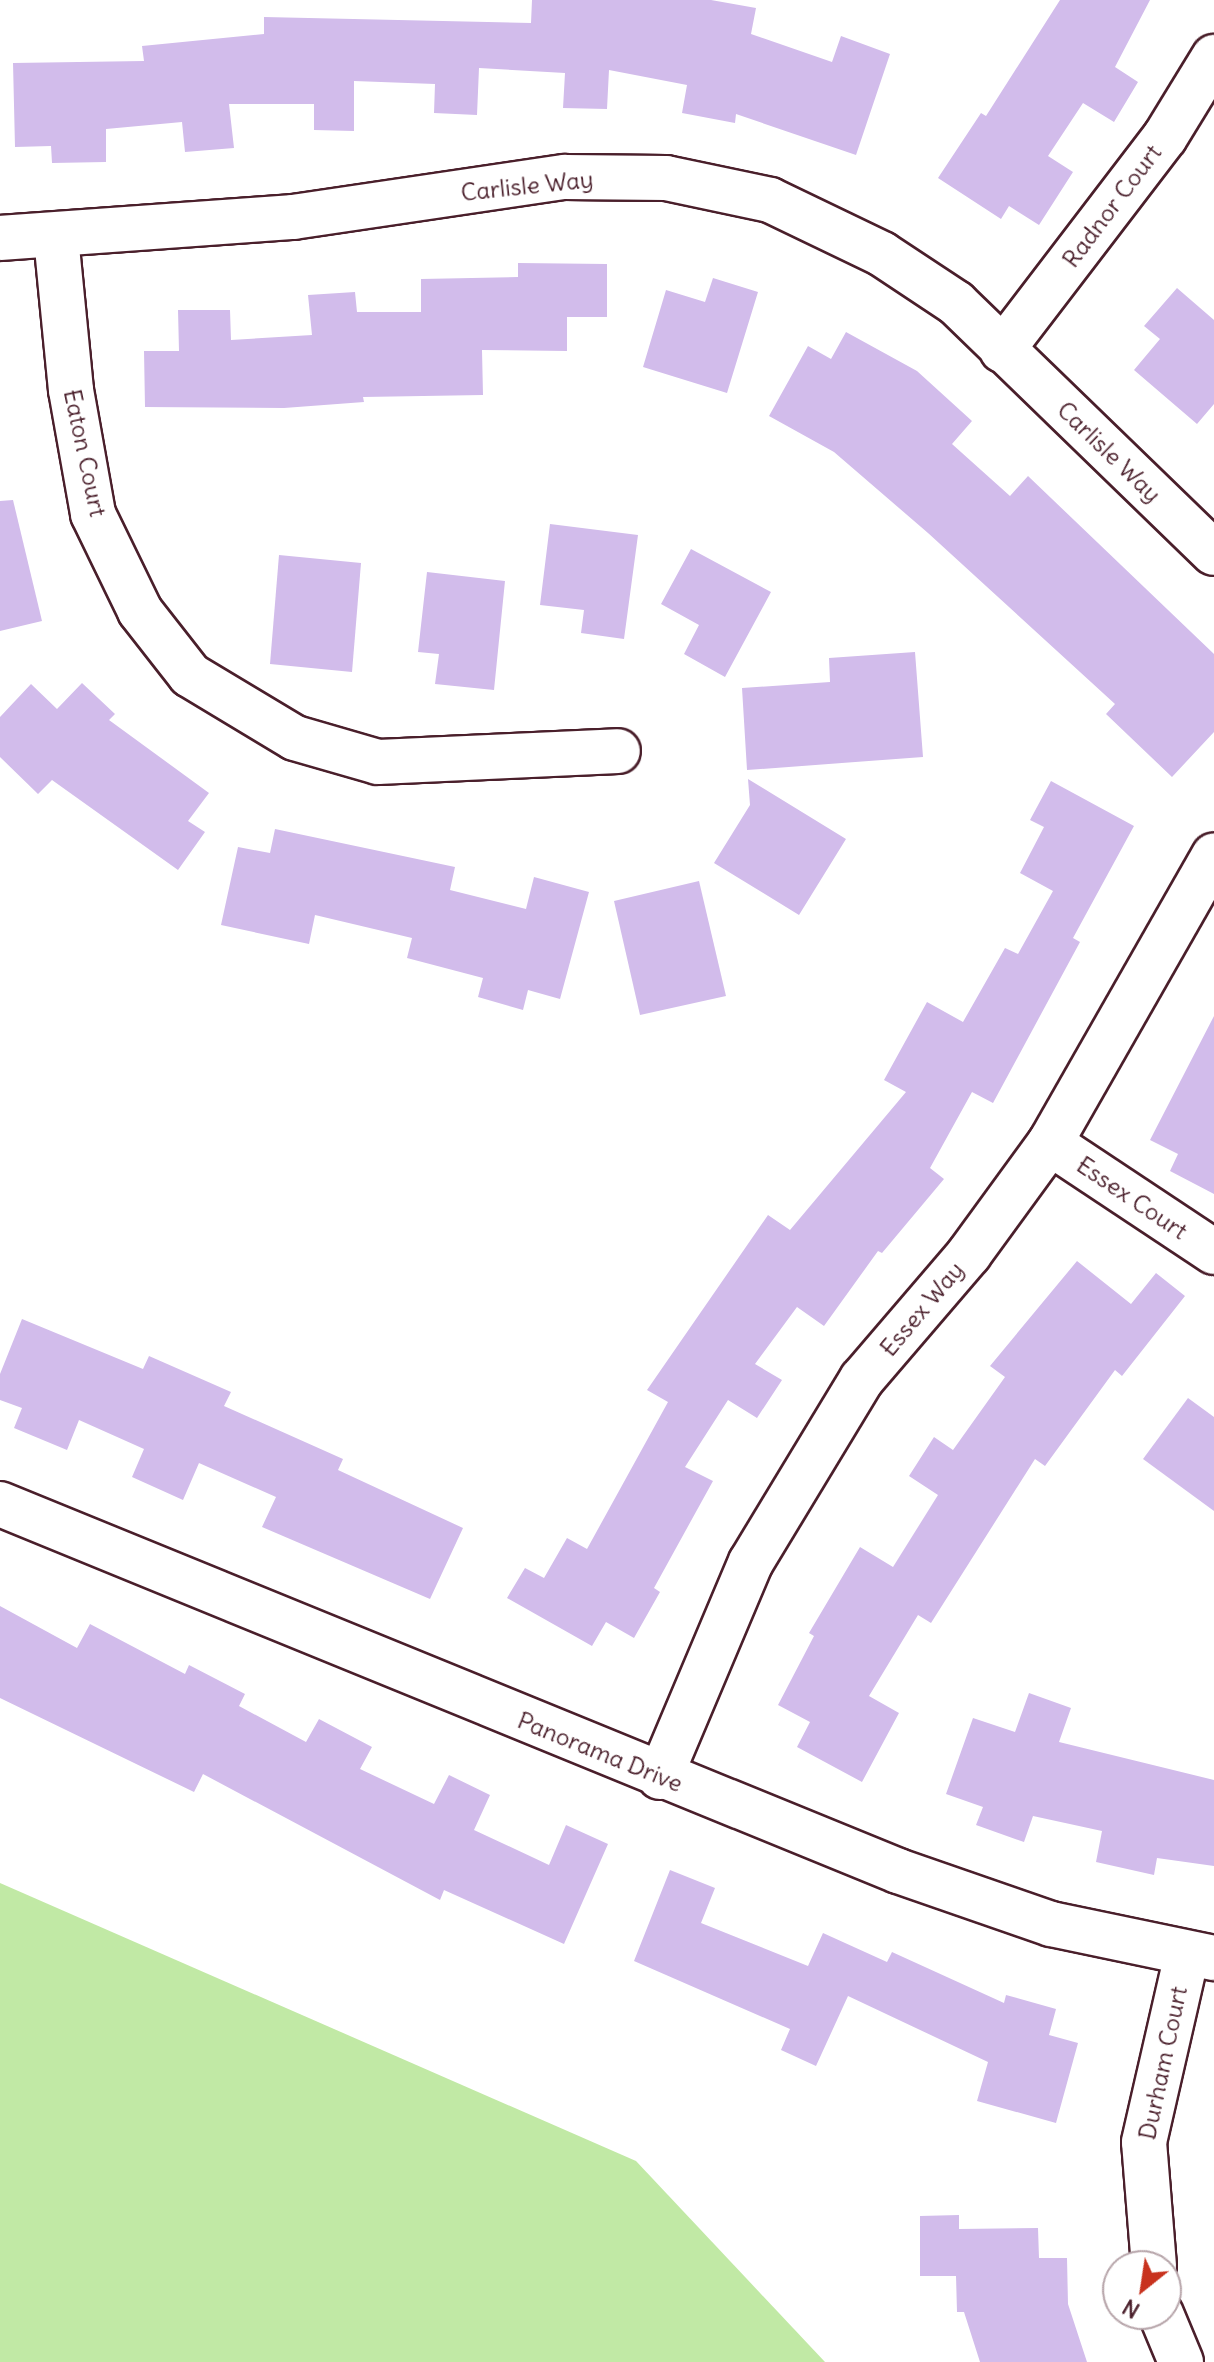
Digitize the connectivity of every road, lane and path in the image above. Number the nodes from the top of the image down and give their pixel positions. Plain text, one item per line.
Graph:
1 (1214, 57) edge
2 (56, 237) junction
3 (0, 238) edge
4 (1002, 350) junction
5 (1214, 553) edge
6 (618, 751) dead end
7 (1214, 856) edge
8 (1050, 1143) junction
9 (1214, 1252) edge
10 (0, 1504) edge
11 (660, 1777) junction
12 (1200, 1957) edge
13 (1153, 2250) edge
14 (1168, 2330) edge
15 (1181, 2362) edge

1 - 4 street, Radnor Court
2 - 3 street, Carlisle Way
2 - 4 street, Carlisle Way
2 - 6 street, Eaton Court
4 - 5 street, Carlisle Way
7 - 8 street, Essex Way
8 - 9 street, Essex Court
8 - 11 street, Essex Way
10 - 11 street, Panorama Drive
11 - 12 street, Panorama Drive
12 - 13 street, Durham Court
14 - 15 street

